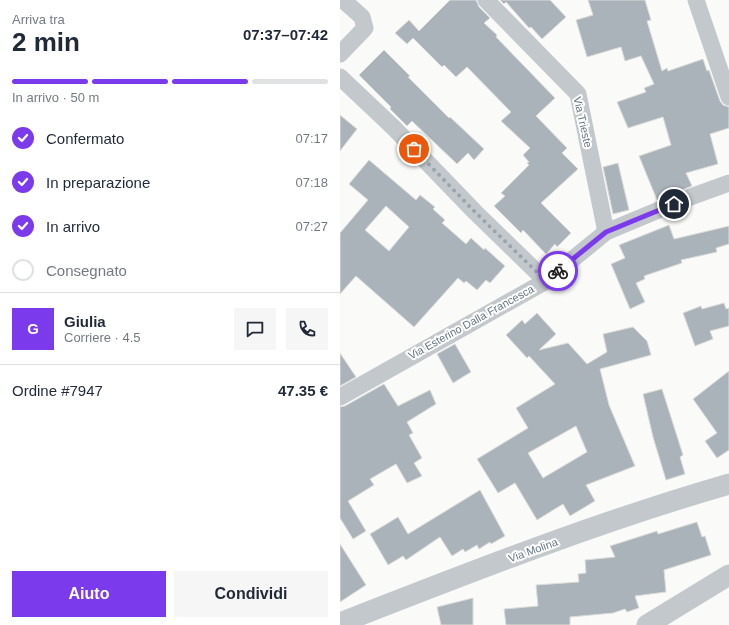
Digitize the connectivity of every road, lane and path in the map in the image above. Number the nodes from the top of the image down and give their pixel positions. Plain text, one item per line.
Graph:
1 (343, 0) edge
2 (486, 0) edge
3 (696, 0) edge
4 (340, 54) edge
5 (340, 77) edge
6 (729, 97) edge
7 (729, 183) edge
8 (606, 232) junction
9 (546, 281) junction
10 (340, 397) edge
11 (729, 484) edge
12 (729, 575) edge
13 (667, 620) edge
14 (340, 623) edge
15 (647, 625) edge

1 - 4 street
2 - 8 street, Via Trieste
3 - 6 street
5 - 9 street
7 - 8 street, Via Esterino Dalla Francesca
8 - 9 street, Via Esterino Dalla Francesca
9 - 10 street, Via Esterino Dalla Francesca
11 - 14 street, Via Molina
12 - 13 street
13 - 15 street

